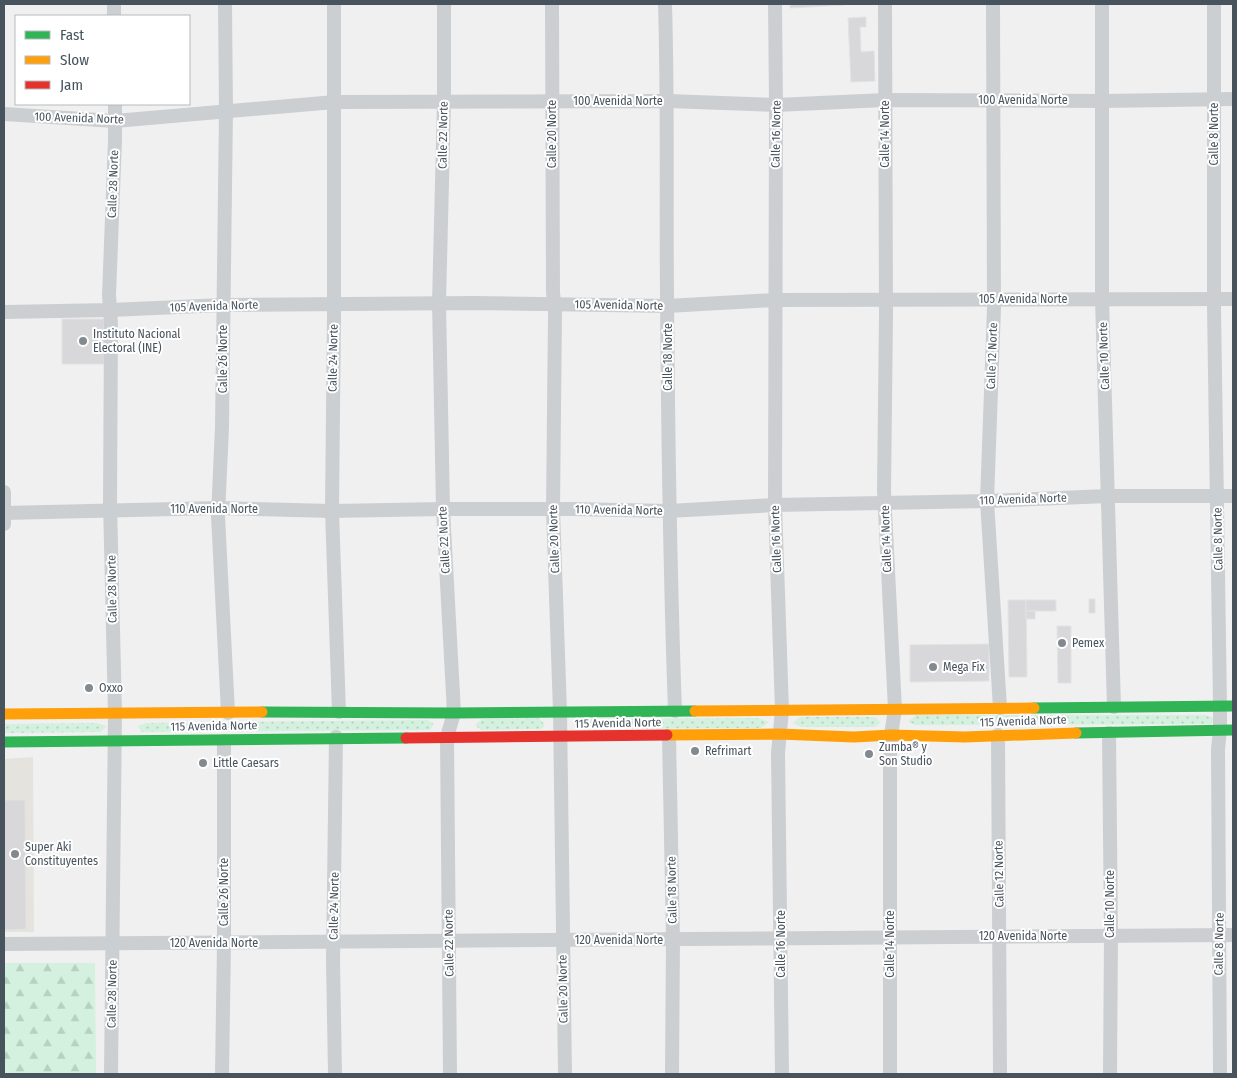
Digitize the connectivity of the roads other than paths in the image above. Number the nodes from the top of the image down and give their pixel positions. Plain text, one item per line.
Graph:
1 (225, 4) edge
2 (334, 4) edge
3 (444, 4) edge
4 (552, 4) edge
5 (665, 4) edge
6 (775, 4) edge
7 (884, 4) edge
8 (993, 4) edge
9 (1102, 4) edge
10 (1214, 4) edge
11 (1214, 98) junction
12 (993, 99) junction
13 (1233, 99) edge
14 (885, 100) junction
15 (552, 101) junction
16 (668, 101) junction
17 (1102, 101) junction
18 (335, 102) junction
19 (444, 102) junction
20 (115, 105) edge
21 (776, 105) junction
22 (226, 111) junction
23 (4, 114) edge
24 (115, 121) junction
25 (886, 299) junction
26 (994, 299) junction
27 (1102, 299) junction
28 (1214, 299) junction
29 (1233, 299) edge
30 (775, 300) junction
31 (439, 303) junction
32 (554, 303) junction
33 (334, 304) junction
34 (223, 305) junction
35 (667, 306) junction
36 (111, 310) junction
37 (4, 312) edge
38 (4, 492) edge
39 (1108, 496) junction
40 (1217, 496) junction
41 (1233, 496) edge
42 (987, 501) junction
43 (885, 503) junction
44 (775, 505) junction
45 (218, 508) junction
46 (443, 509) junction
47 (553, 509) junction
48 (111, 511) junction
49 (669, 511) junction
50 (332, 512) junction
51 (4, 517) edge
52 (1227, 706) edge
53 (1114, 707) junction
54 (1000, 708) junction
55 (895, 709) junction
56 (782, 710) junction
57 (675, 711) junction
58 (339, 712) junction
59 (560, 712) junction
60 (115, 713) junction
61 (228, 713) junction
62 (454, 713) junction
63 (4, 714) edge
64 (1227, 730) edge
65 (1109, 733) junction
66 (779, 734) junction
67 (891, 735) junction
68 (998, 735) junction
69 (670, 736) junction
70 (336, 737) junction
71 (447, 737) junction
72 (559, 737) junction
73 (115, 741) junction
74 (224, 741) junction
75 (4, 742) edge
76 (1000, 935) junction
77 (1226, 935) edge
78 (1111, 936) junction
79 (890, 937) junction
80 (780, 938) junction
81 (448, 940) junction
82 (563, 940) junction
83 (673, 940) junction
84 (334, 942) junction
85 (113, 943) junction
86 (224, 943) junction
87 (4, 944) edge
88 (112, 1074) edge
89 (222, 1074) edge
90 (335, 1074) edge
91 (450, 1074) edge
92 (565, 1074) edge
93 (672, 1074) edge
94 (782, 1074) edge
95 (890, 1074) edge
96 (1000, 1074) edge
97 (1110, 1074) edge
98 (1220, 1074) edge

1 - 22 street, Calle 26 Norte
2 - 18 street, Calle 24 Norte
3 - 19 street, Calle 22 Norte
4 - 15 street, Calle 20 Norte
5 - 16 street, Calle 18 Norte
6 - 21 street, Calle 16 Norte
7 - 14 street, Calle 14 Norte
8 - 12 street, Calle 12 Norte
9 - 17 street, Calle 10 Norte
10 - 11 street, Calle 8 Norte
11 - 13 street, 100 Avenida Norte
11 - 17 street, 100 Avenida Norte
11 - 28 street, Calle 8 Norte
12 - 14 street, 100 Avenida Norte
12 - 17 street, 100 Avenida Norte
12 - 26 street, Calle 12 Norte
14 - 21 street, 100 Avenida Norte
14 - 25 street, Calle 14 Norte
15 - 16 street, 100 Avenida Norte
15 - 19 street, 100 Avenida Norte
15 - 32 street, Calle 20 Norte
16 - 21 street, 100 Avenida Norte
16 - 35 street, Calle 18 Norte
17 - 27 street, Calle 10 Norte
18 - 19 street, 100 Avenida Norte
18 - 22 street, 100 Avenida Norte
18 - 33 street, Calle 24 Norte
19 - 31 street, Calle 22 Norte
20 - 24 street, Calle 28 Norte
21 - 30 street, Calle 16 Norte
22 - 24 street, 100 Avenida Norte
22 - 34 street, Calle 26 Norte
23 - 24 street, 100 Avenida Norte
24 - 36 street, Calle 28 Norte
25 - 26 street, 105 Avenida Norte
25 - 30 street, 105 Avenida Norte
25 - 43 street, Calle 14 Norte
26 - 27 street, 105 Avenida Norte
26 - 42 street, Calle 12 Norte
27 - 28 street, 105 Avenida Norte
27 - 39 street, Calle 10 Norte
28 - 29 street, 105 Avenida Norte
28 - 40 street, Calle 8 Norte
30 - 35 street, 105 Avenida Norte
30 - 44 street, Calle 16 Norte
31 - 32 street, 105 Avenida Norte
31 - 33 street, 105 Avenida Norte
31 - 46 street, Calle 22 Norte
32 - 35 street, 105 Avenida Norte
32 - 47 street, Calle 20 Norte
33 - 34 street, 105 Avenida Norte
33 - 50 street, Calle 24 Norte
34 - 36 street, 105 Avenida Norte
34 - 45 street, Calle 26 Norte
35 - 49 street, Calle 18 Norte
36 - 37 street, 105 Avenida Norte
36 - 48 street, Calle 28 Norte
38 - 51 street
39 - 40 street, 110 Avenida Norte
39 - 42 street, 110 Avenida Norte
39 - 53 street, Calle 10 Norte
40 - 41 street, 110 Avenida Norte
40 - 52 street, Calle 8 Norte
42 - 43 street, 110 Avenida Norte
42 - 54 street, Calle 12 Norte
43 - 44 street, 110 Avenida Norte
43 - 55 street, Calle 14 Norte
44 - 49 street, 110 Avenida Norte
44 - 56 street, Calle 16 Norte
45 - 48 street, 110 Avenida Norte
45 - 50 street, 110 Avenida Norte
45 - 61 street, Calle 26 Norte
46 - 47 street, 110 Avenida Norte
46 - 50 street, 110 Avenida Norte
46 - 62 street, Calle 22 Norte
47 - 49 street, 110 Avenida Norte
47 - 59 street, Calle 20 Norte
48 - 51 street, 110 Avenida Norte
48 - 60 street, Calle 28 Norte
49 - 57 street, Calle 18 Norte
50 - 58 street, Calle 24 Norte
52 - 53 main road, 115 Avenida Norte
52 - 64 street, Calle 8 Norte
53 - 54 main road, 115 Avenida Norte
54 - 55 main road, 115 Avenida Norte
55 - 56 main road, 115 Avenida Norte
55 - 67 street, Calle 14 Norte
56 - 57 main road, 115 Avenida Norte
56 - 66 street, Calle 16 Norte
57 - 59 main road, 115 Avenida Norte
58 - 61 main road, 115 Avenida Norte
58 - 62 main road, 115 Avenida Norte
59 - 62 main road, 115 Avenida Norte
59 - 72 street, Calle 20 Norte
60 - 61 main road, 115 Avenida Norte
60 - 63 main road, 115 Avenida Norte
60 - 73 street, Calle 28 Norte
62 - 71 street, Calle 22 Norte
64 - 65 main road, 115 Avenida Norte
64 - 77 street, Calle 8 Norte
65 - 68 main road, 115 Avenida Norte
65 - 78 street, Calle 10 Norte
66 - 67 main road, 115 Avenida Norte
66 - 69 main road, 115 Avenida Norte
66 - 80 street, Calle 16 Norte
67 - 68 main road, 115 Avenida Norte
67 - 79 street, Calle 14 Norte
68 - 76 street, Calle 12 Norte
69 - 72 main road, 115 Avenida Norte
69 - 83 street, Calle 18 Norte
70 - 71 main road, 115 Avenida Norte
70 - 74 main road, 115 Avenida Norte
70 - 84 street, Calle 24 Norte
71 - 72 main road, 115 Avenida Norte
71 - 81 street, Calle 22 Norte
72 - 82 street, Calle 20 Norte
73 - 74 main road, 115 Avenida Norte
73 - 75 main road, 115 Avenida Norte
73 - 85 street, Calle 28 Norte
74 - 86 street, Calle 26 Norte
76 - 78 street, 120 Avenida Norte
76 - 79 street, 120 Avenida Norte
76 - 96 street, Calle 12 Norte
77 - 78 street, 120 Avenida Norte
77 - 98 street, Calle 8 Norte
78 - 97 street, Calle 10 Norte
79 - 80 street, 120 Avenida Norte
79 - 95 street, Calle 14 Norte
80 - 83 street, 120 Avenida Norte
80 - 94 street, Calle 16 Norte
81 - 82 street, 120 Avenida Norte
81 - 84 street, 120 Avenida Norte
81 - 91 street, Calle 22 Norte
82 - 83 street, 120 Avenida Norte
82 - 92 street, Calle 20 Norte
83 - 93 street, Calle 18 Norte
84 - 86 street, 120 Avenida Norte
84 - 90 street, Calle 24 Norte
85 - 86 street, 120 Avenida Norte
85 - 87 street, 120 Avenida Norte
85 - 88 street, Calle 28 Norte
86 - 89 street, Calle 26 Norte

